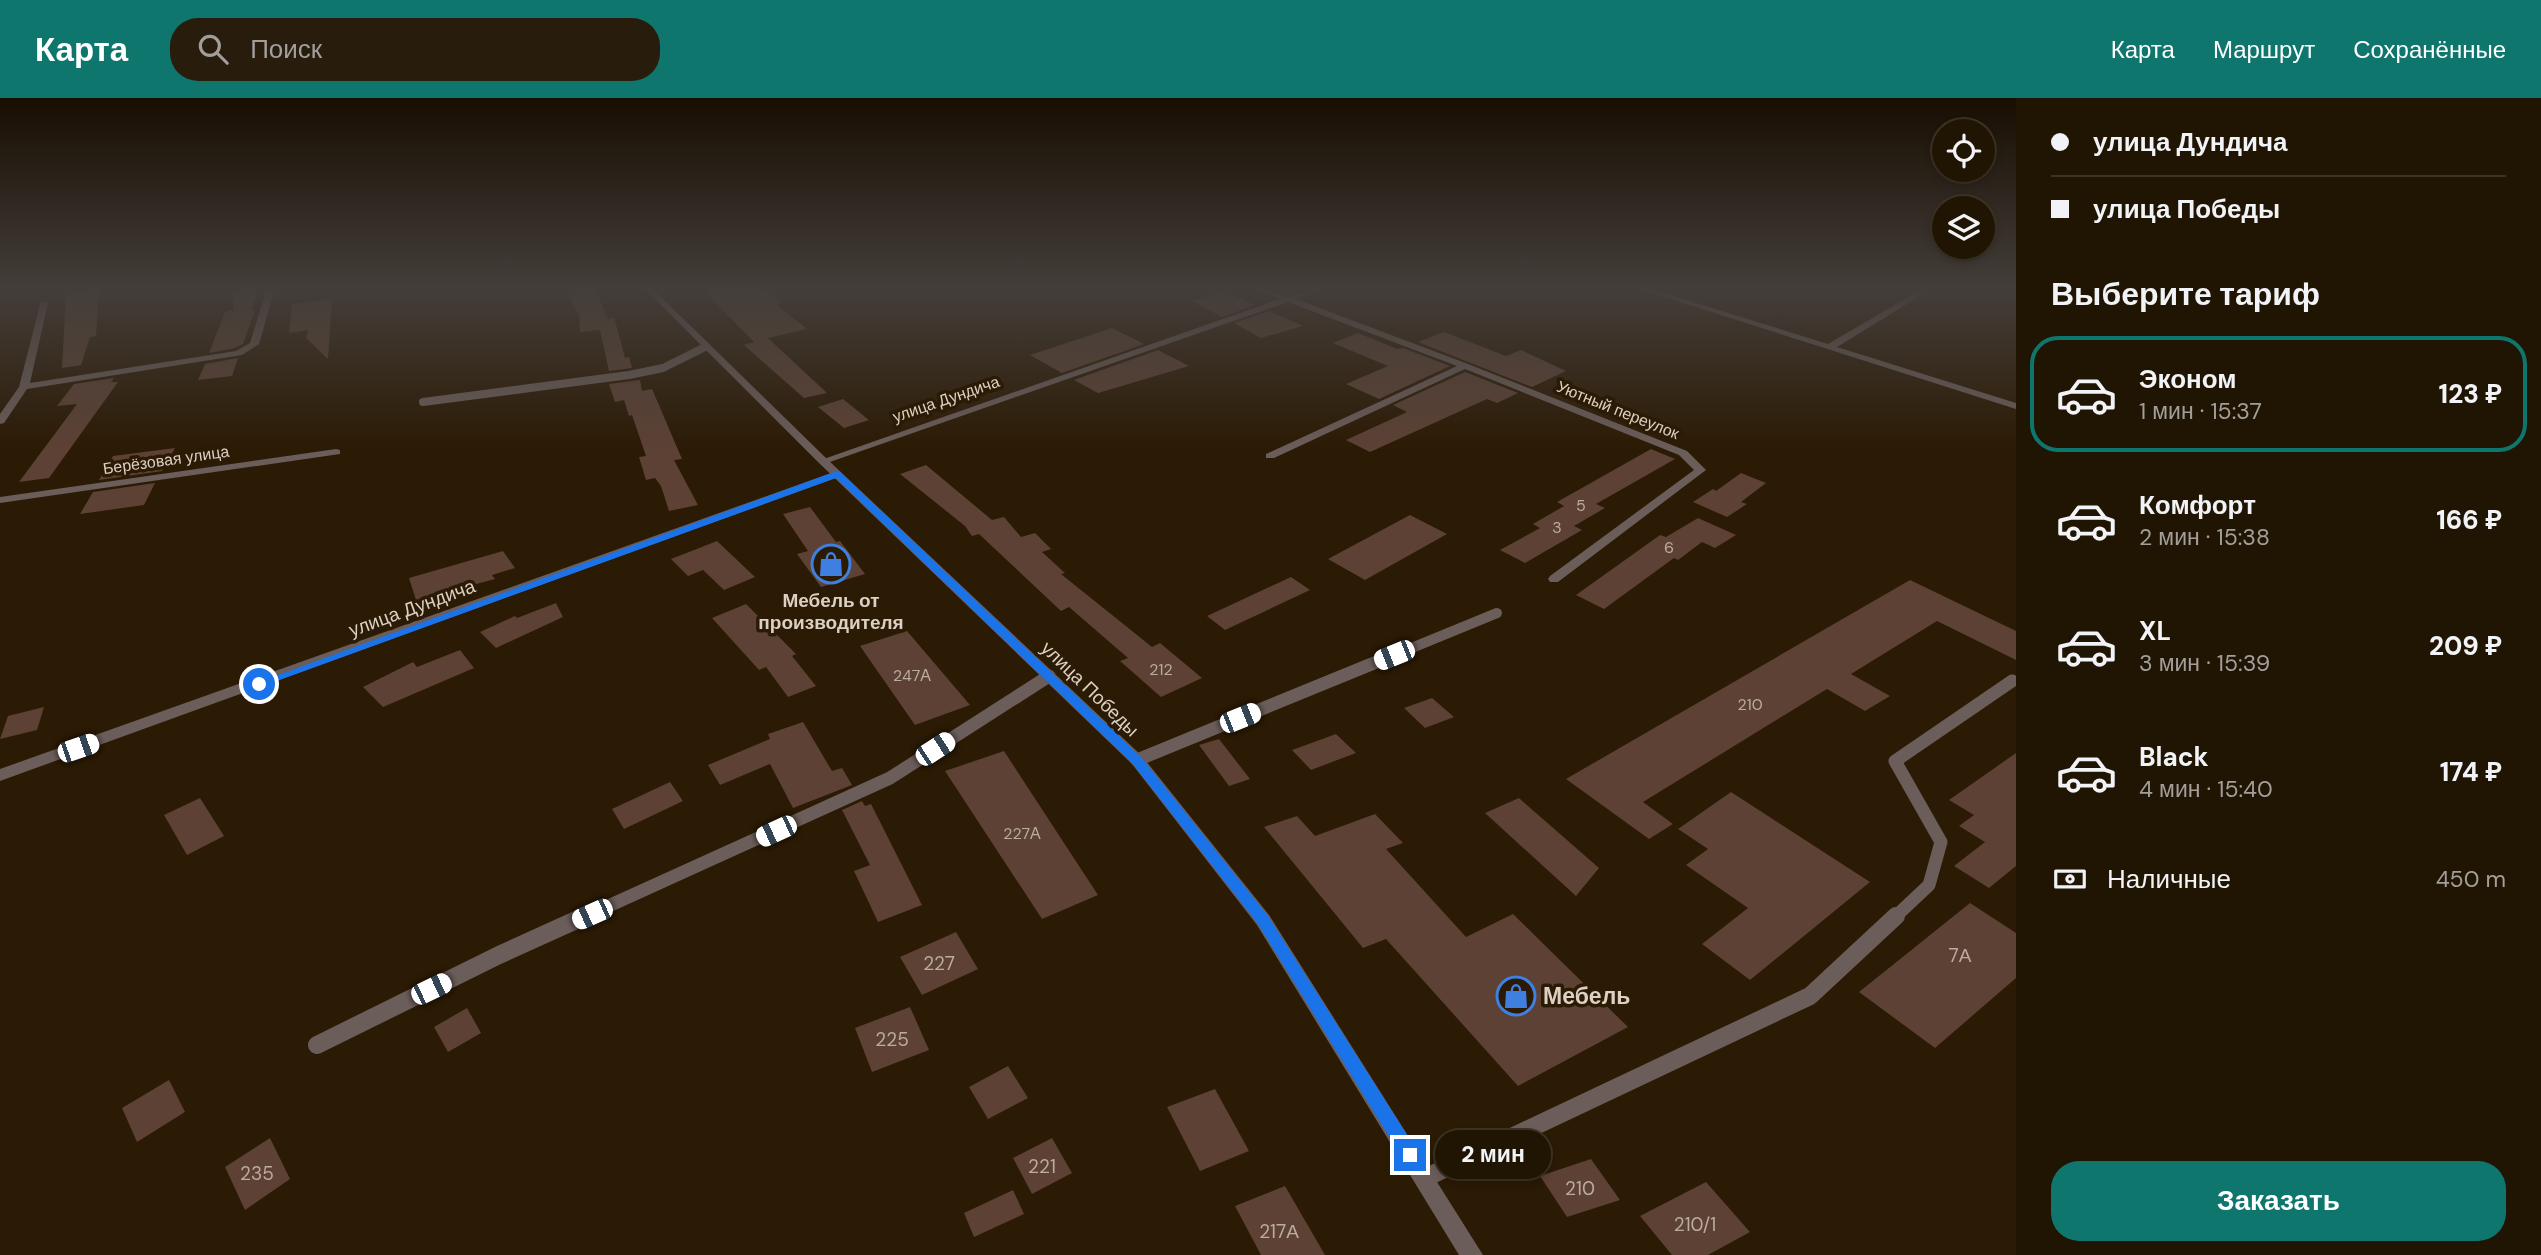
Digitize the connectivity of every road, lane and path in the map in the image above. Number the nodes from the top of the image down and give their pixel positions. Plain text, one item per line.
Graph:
1 (35, 342) edge
2 (255, 342) edge
3 (700, 342) edge
4 (1162, 342) edge
5 (1403, 342) edge
6 (1809, 342) edge
7 (1838, 342) edge
8 (705, 347) junction
9 (1828, 348) junction
10 (1465, 366) junction
11 (24, 387) junction
12 (424, 402) dead end
13 (2016, 406) edge
14 (0, 421) edge
15 (335, 452) dead end
16 (1270, 456) dead end
17 (823, 461) junction
18 (837, 474) junction
19 (0, 500) edge
20 (1554, 579) dead end
21 (1497, 613) dead end
22 (1049, 676) junction
23 (2012, 681) dead end
24 (1137, 760) junction
25 (0, 775) edge
26 (317, 1045) dead end
27 (1425, 1178) junction
28 (1472, 1255) edge

1 - 11 street
2 - 11 street
3 - 8 street, улица Победы
4 - 17 street, улица Дундича
5 - 10 street, Уютный переулок
6 - 9 street
7 - 9 street
8 - 12 lane
8 - 17 street, улица Победы
9 - 13 street
10 - 16 street
10 - 20 street, Уютный переулок
11 - 14 street
15 - 19 street, Берёзовая улица
17 - 18 street, улица Победы
18 - 22 street, улица Победы
18 - 25 street, улица Дундича
21 - 24 lane
22 - 24 street, улица Победы
22 - 26 lane
23 - 27 lane
24 - 27 street, улица Победы
27 - 28 street, улица Победы

